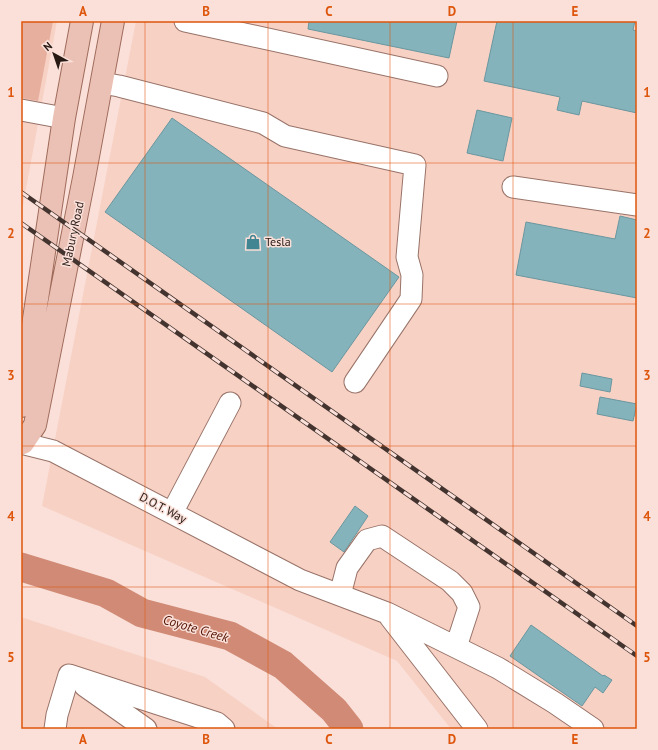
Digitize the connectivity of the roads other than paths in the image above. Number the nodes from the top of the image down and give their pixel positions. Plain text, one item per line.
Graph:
1 (82, 21) edge
2 (113, 21) edge
3 (185, 21) edge
4 (437, 76) dead end
5 (102, 83) junction
6 (21, 110) edge
7 (64, 118) junction
8 (513, 187) dead end
9 (637, 205) edge
10 (355, 382) dead end
11 (230, 403) dead end
12 (21, 406) edge
13 (21, 443) edge
14 (172, 513) junction
15 (340, 595) junction
16 (387, 613) junction
17 (456, 647) junction
18 (68, 674) junction
19 (61, 724) edge
20 (146, 729) edge
21 (224, 729) edge
22 (477, 729) edge
23 (594, 729) edge

1 - 7 main road, Mabury Road
2 - 5 main road, Mabury Road
3 - 4 street
5 - 10 street
5 - 13 main road, Mabury Road
6 - 7 street
7 - 12 main road, Mabury Road
8 - 9 street
11 - 14 street
13 - 14 street, D.O.T. Way
14 - 15 street, D.O.T. Way
15 - 16 street, D.O.T. Way
15 - 17 street
16 - 17 street, D.O.T. Way
16 - 22 street
17 - 23 street, D.O.T. Way
18 - 19 street
18 - 20 street
18 - 21 street

